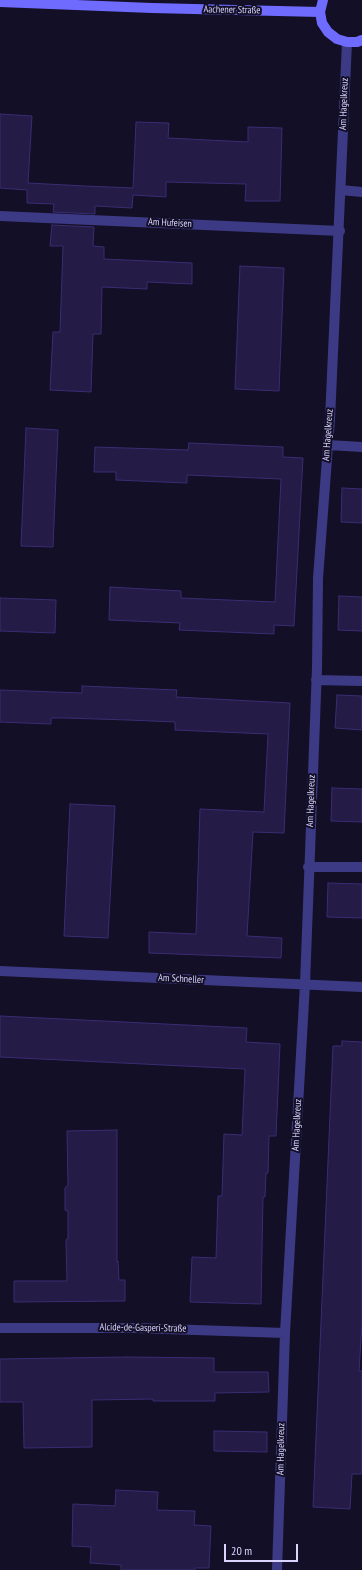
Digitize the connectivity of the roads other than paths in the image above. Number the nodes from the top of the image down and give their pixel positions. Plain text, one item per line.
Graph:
1 (322, 0) edge
2 (0, 2) edge
3 (320, 12) junction
4 (362, 40) edge
5 (347, 42) junction
6 (341, 190) junction
7 (362, 192) edge
8 (0, 216) edge
9 (340, 231) junction
10 (328, 445) junction
11 (362, 447) edge
12 (316, 680) junction
13 (362, 681) edge
14 (308, 867) junction
15 (362, 867) edge
16 (0, 971) edge
17 (305, 984) junction
18 (362, 987) edge
19 (0, 1328) edge
20 (285, 1333) junction
21 (277, 1570) edge

1 - 3 main road
2 - 3 main road, Aachener Straße
3 - 5 main road
4 - 5 main road
5 - 6 street, Am Hagelkreuz
6 - 7 street
6 - 9 street, Am Hagelkreuz
8 - 9 street, Am Hufeisen
9 - 10 street, Am Hagelkreuz
10 - 11 street
10 - 12 street, Am Hagelkreuz
12 - 13 street
12 - 14 street, Am Hagelkreuz
14 - 15 street
14 - 17 street, Am Hagelkreuz
16 - 17 street, Am Schneller
17 - 18 street, Am Schneller
17 - 20 street, Am Hagelkreuz
19 - 20 street, Alcide-de-Gasperi-Straße
20 - 21 street, Am Hagelkreuz

